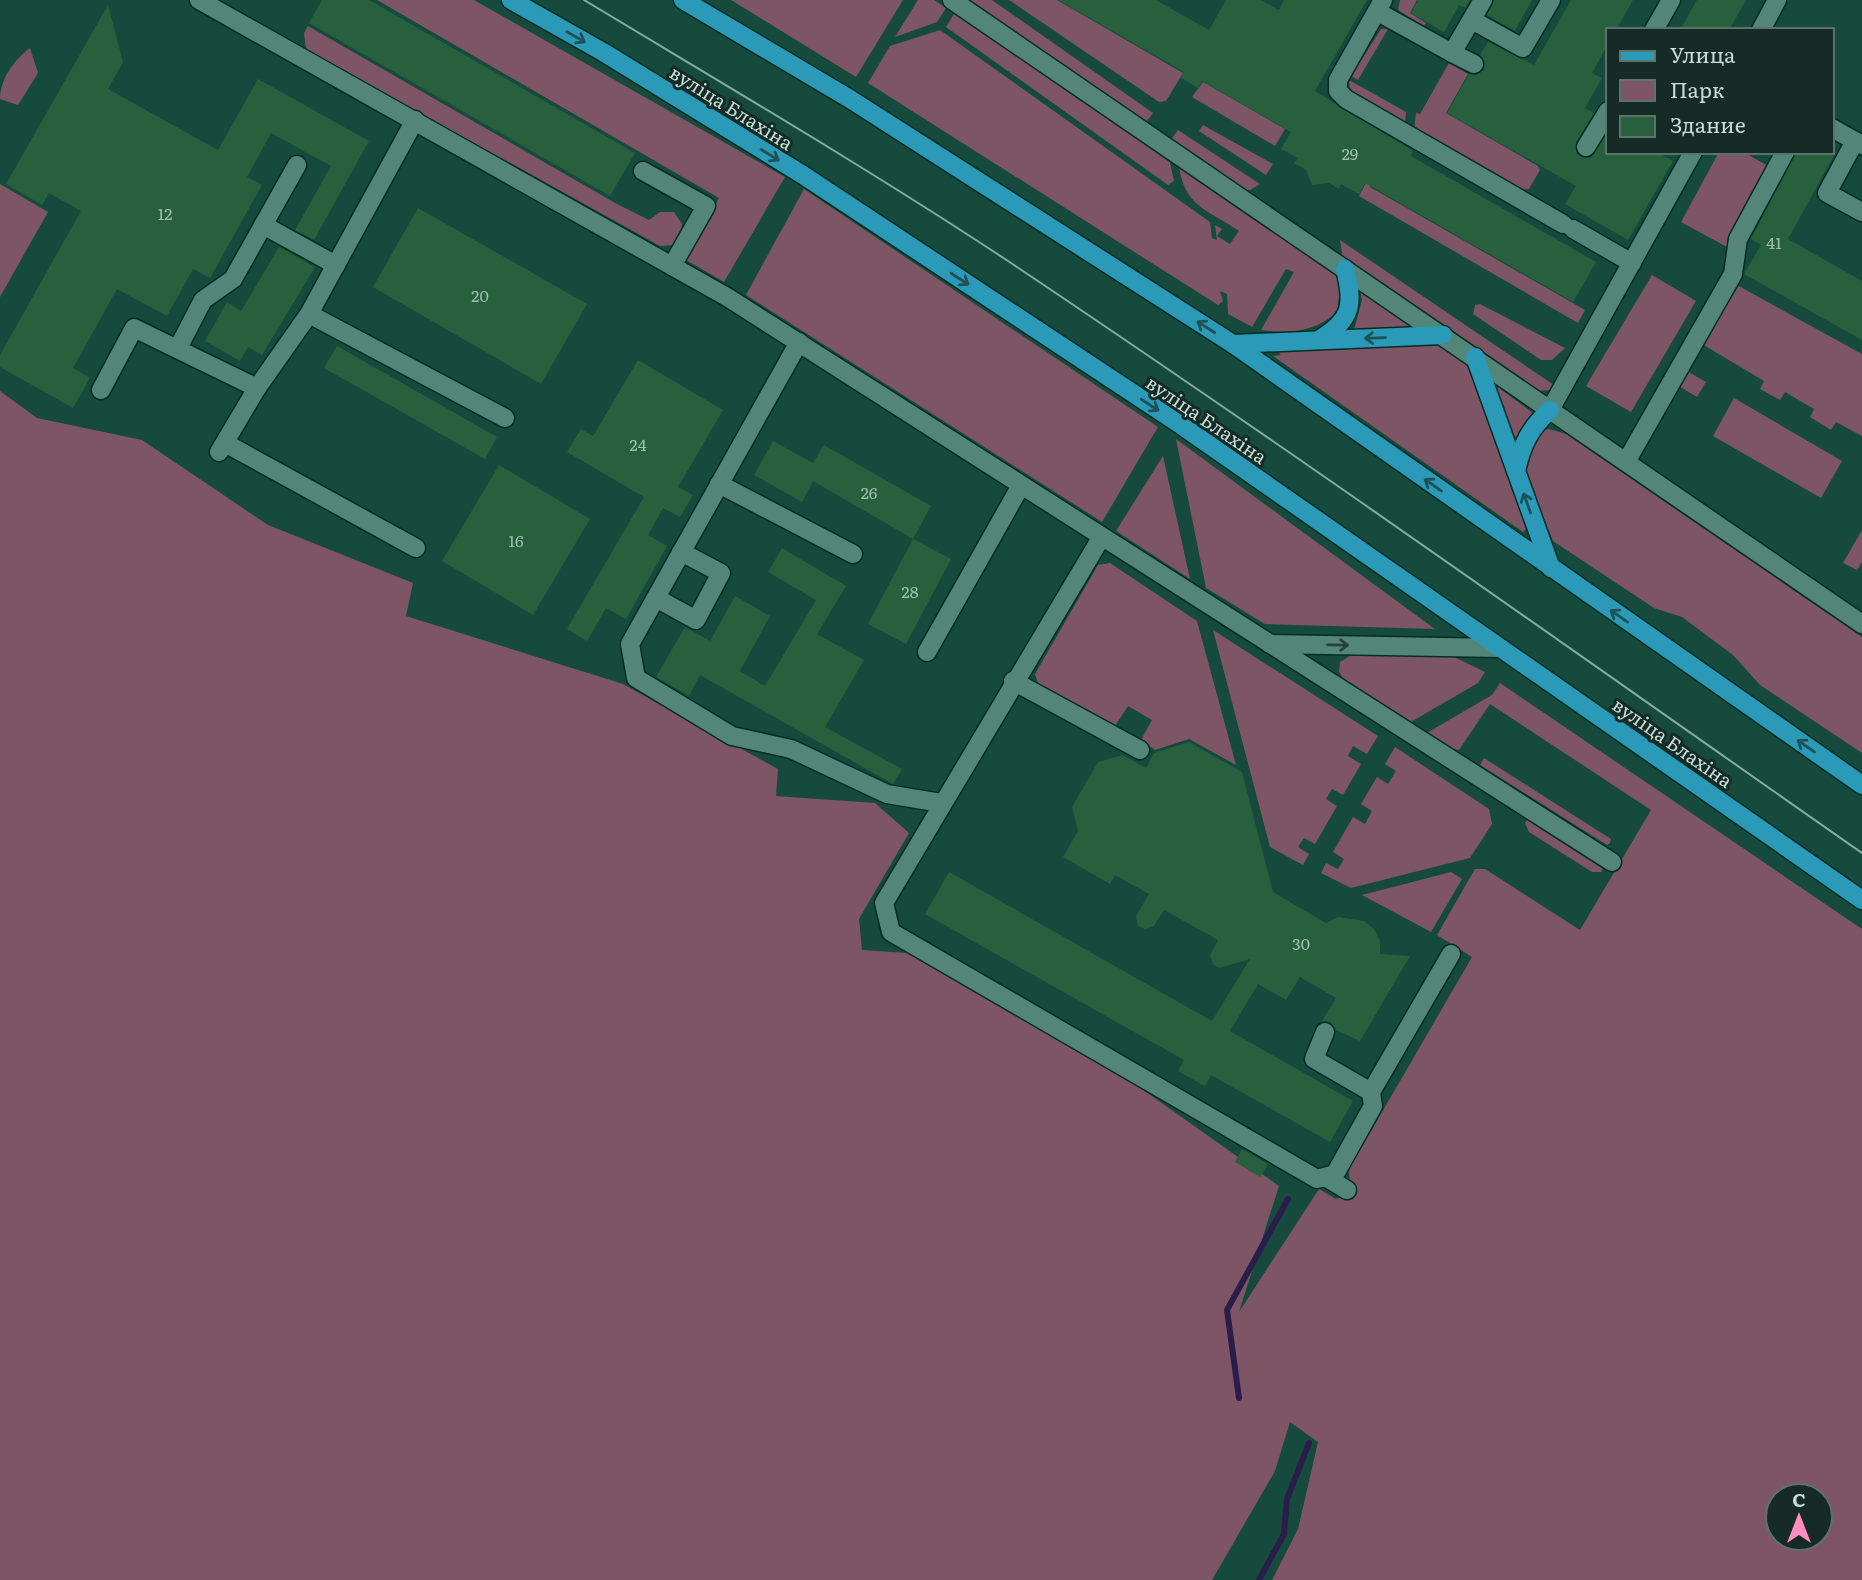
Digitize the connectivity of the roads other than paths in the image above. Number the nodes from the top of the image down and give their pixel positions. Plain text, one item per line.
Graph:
1 (199, 0) edge
2 (683, 0) edge
3 (952, 0) edge
4 (1483, 0) edge
5 (1551, 0) edge
6 (1671, 0) edge
7 (1777, 0) edge
8 (519, 1) edge
9 (1381, 6) edge
10 (1472, 20) junction
11 (1655, 28) edge
12 (1762, 28) edge
13 (1452, 53) junction
14 (1474, 64) dead end
15 (1606, 114) edge
16 (415, 120) junction
17 (1834, 129) edge
18 (1859, 143) edge
19 (1586, 147) dead end
20 (1692, 154) edge
21 (1784, 154) edge
22 (297, 165) dead end
23 (643, 171) dead end
24 (1862, 212) edge
25 (263, 225) junction
26 (1632, 262) junction
27 (336, 265) junction
28 (671, 265) junction
29 (1345, 269) junction
30 (309, 314) junction
31 (1443, 335) junction
32 (1317, 340) junction
33 (799, 342) junction
34 (1233, 344) junction
35 (177, 348) junction
36 (1475, 357) junction
37 (257, 388) junction
38 (101, 390) dead end
39 (1550, 410) junction
40 (505, 418) dead end
41 (1626, 462) junction
42 (1516, 471) junction
43 (719, 484) junction
44 (1020, 487) junction
45 (1101, 538) junction
46 (416, 548) dead end
47 (681, 552) junction
48 (853, 554) dead end
49 (1551, 568) junction
50 (656, 598) junction
51 (1862, 624) edge
52 (1270, 644) junction
53 (1500, 648) junction
54 (927, 652) dead end
55 (1013, 681) junction
56 (1140, 750) dead end
57 (1862, 785) edge
58 (941, 803) junction
59 (1612, 862) dead end
60 (1862, 900) edge
61 (1451, 954) dead end
62 (1325, 1032) dead end
63 (1371, 1092) junction
64 (1327, 1178) junction
65 (1347, 1191) dead end

1 - 16 street
34 -> 2 main road
3 - 29 street
4 - 10 street
5 - 10 street
6 - 11 street
7 - 12 street
8 -> 53 main road, вуліца Блахіна
9 - 13 street
9 - 26 street
10 - 13 street
13 - 14 street
15 - 19 street
16 - 27 street
16 - 28 street
17 - 18 street
18 - 24 street
20 - 26 street
21 - 41 street
22 - 25 street
23 - 28 street
25 - 27 street
25 - 35 street
26 - 39 street
27 - 30 street
28 - 33 street
29 - 31 street
29 - 32 main road
30 - 37 street
30 - 40 street
31 -> 32 main road
31 - 36 street
32 - 34 main road
33 - 43 street
33 - 44 street
49 -> 34 main road
35 - 37 street
35 - 38 street
36 - 39 street
36 - 42 main road
37 - 46 street
39 - 41 street
39 - 42 main road
41 - 51 street
49 -> 42 main road
43 - 47 street
43 - 48 street
44 - 45 street
44 - 54 street
45 - 52 street
45 - 55 street
47 - 50 street
47 - 50 street
57 -> 49 main road
50 - 58 street
52 -> 53 street
52 - 59 street
53 - 60 main road, вуліца Блахіна
55 - 56 street
55 - 58 street
58 - 64 street
61 - 63 street
62 - 63 street
63 - 64 street
64 - 65 street

